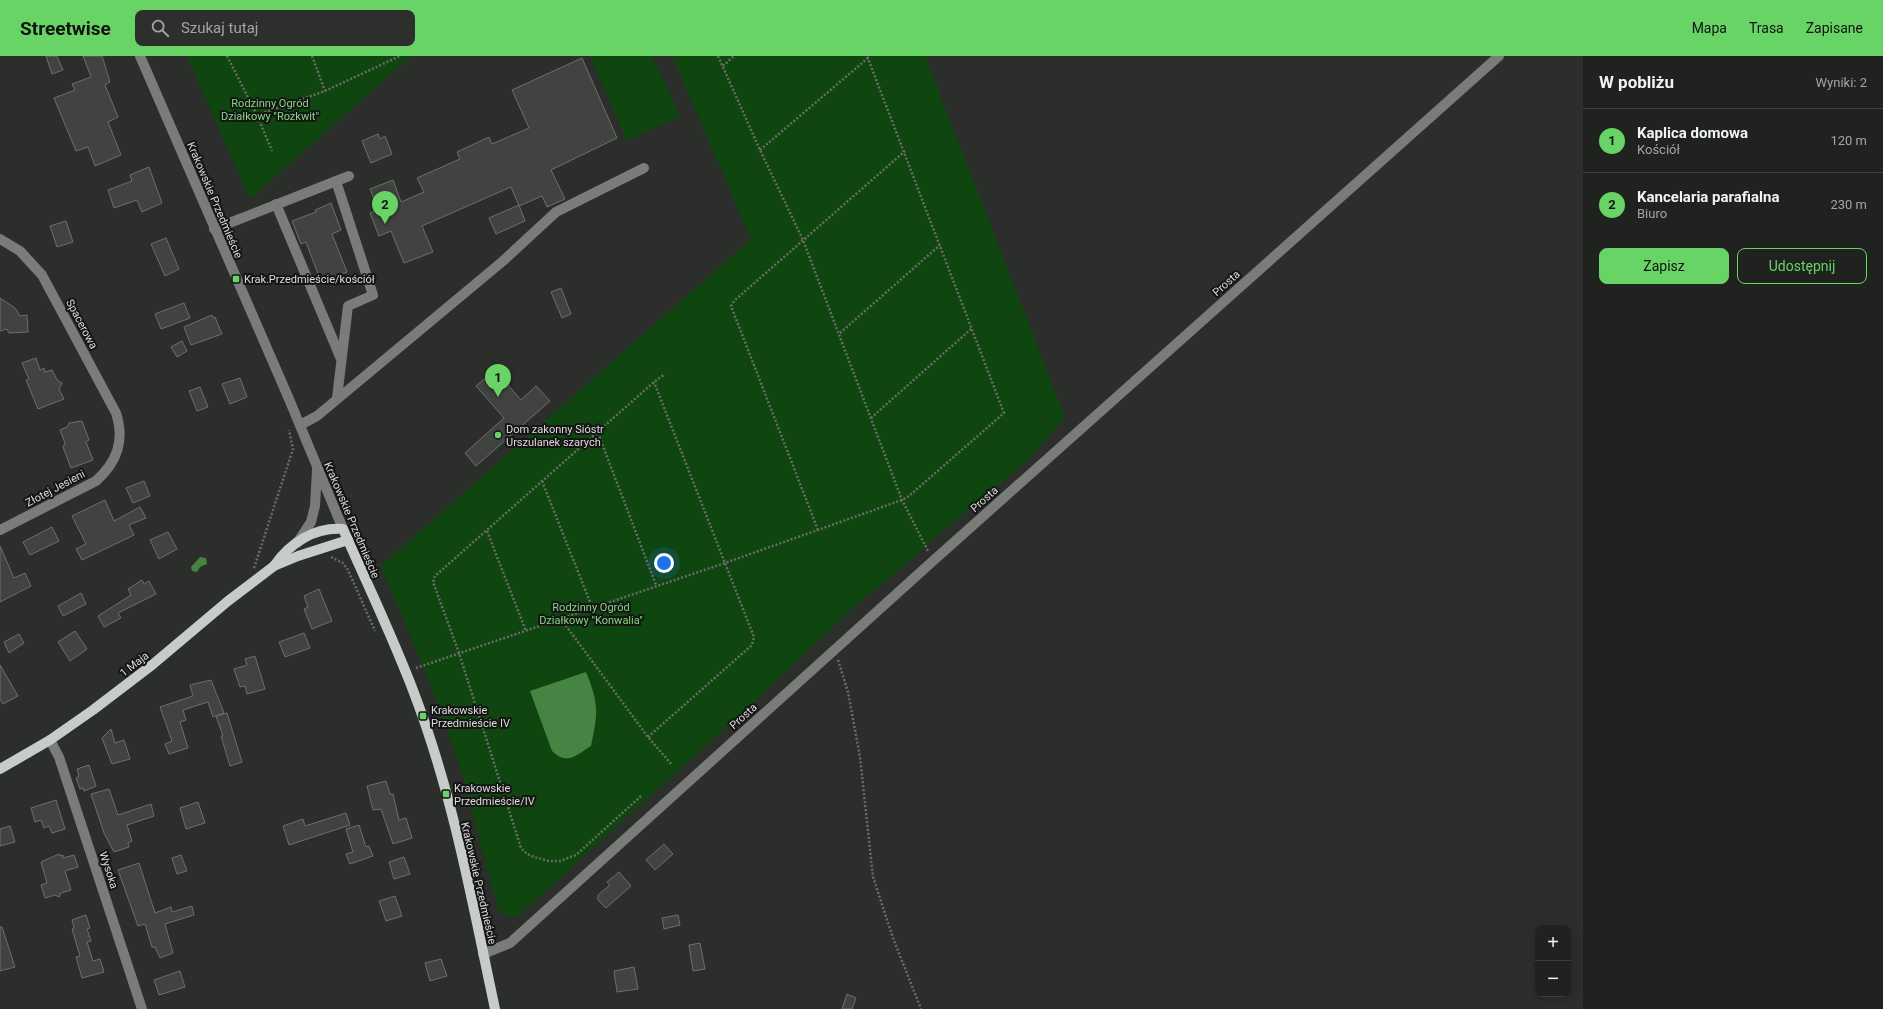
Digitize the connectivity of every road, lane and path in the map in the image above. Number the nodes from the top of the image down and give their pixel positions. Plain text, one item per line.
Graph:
1 (140, 56) edge
2 (227, 56) edge
3 (312, 56) edge
4 (400, 56) edge
5 (718, 56) edge
6 (734, 56) edge
7 (1499, 56) edge
8 (867, 57) edge
9 (723, 66) junction
10 (325, 90) junction
11 (257, 115) junction
12 (760, 150) junction
13 (272, 151) dead end
14 (905, 151) junction
15 (644, 168) dead end
16 (349, 176) dead end
17 (336, 181) junction
18 (276, 204) junction
19 (214, 229) junction
20 (0, 239) edge
21 (802, 240) junction
22 (940, 245) junction
23 (971, 329) junction
24 (840, 333) junction
25 (342, 361) junction
26 (665, 374) dead end
27 (654, 382) junction
28 (337, 398) junction
29 (871, 418) junction
30 (300, 425) junction
31 (288, 426) dead end
32 (598, 432) junction
33 (120, 436) joint
34 (317, 468) junction
35 (542, 481) junction
36 (902, 500) junction
37 (343, 529) junction
38 (0, 530) edge
39 (818, 530) junction
40 (487, 531) junction
41 (348, 540) junction
42 (297, 543) junction
43 (924, 547) dead end
44 (326, 557) dead end
45 (725, 563) junction
46 (274, 566) junction
47 (252, 571) dead end
48 (656, 585) junction
49 (592, 607) junction
50 (561, 619) junction
51 (526, 631) junction
52 (376, 632) dead end
53 (833, 651) junction
54 (459, 653) junction
55 (417, 668) dead end
56 (648, 737) junction
57 (50, 740) junction
58 (672, 765) dead end
59 (0, 769) edge
60 (641, 796) dead end
61 (483, 954) junction
62 (142, 1009) edge
63 (495, 1009) edge
64 (921, 1009) edge

1 - 19 street, Krakowskie Przedmieście
2 - 11 path
3 - 10 path
4 - 10 path
5 - 9 path
6 - 9 path
7 - 53 street, Prosta
8 - 12 path
8 - 14 path
9 - 12 path
10 - 11 path
11 - 13 path
12 - 21 path
14 - 21 path
14 - 22 path
15 - 28 street
16 - 17 street
17 - 18 street
17 - 25 street
18 - 19 street
18 - 25 street
19 - 30 street, Krakowskie Przedmieście
20 - 33 street, Spacerowa
21 - 24 path
21 - 39 path
22 - 23 path
22 - 24 path
23 - 29 path
23 - 36 path
24 - 29 path
25 - 28 street
26 - 27 path
27 - 32 path
27 - 45 path
28 - 30 street
29 - 36 path
30 - 34 street, Krakowskie Przedmieście
31 - 47 path
32 - 35 path
32 - 48 path
33 - 38 street, Złotej Jesieni
34 - 37 street, Krakowskie Przedmieście
34 - 42 street, 1 Maja
35 - 40 path
35 - 49 path
36 - 39 path
36 - 43 path
37 - 41 main road, Krakowskie Przedmieście
37 - 42 main road, 1 Maja
39 - 45 path
40 - 51 path
40 - 54 path
41 - 46 main road, 1 Maja
41 - 61 main road, Krakowskie Przedmieście
42 - 46 main road, 1 Maja
44 - 52 path
45 - 48 path
45 - 56 path
46 - 57 main road, 1 Maja
48 - 49 path
49 - 50 path
50 - 51 path
50 - 56 path
51 - 54 path
53 - 61 street, Prosta
53 - 64 path
54 - 55 path
54 - 60 path
56 - 58 path
57 - 59 main road, 1 Maja
57 - 62 street, Wysoka
61 - 63 main road, Krakowskie Przedmieście

